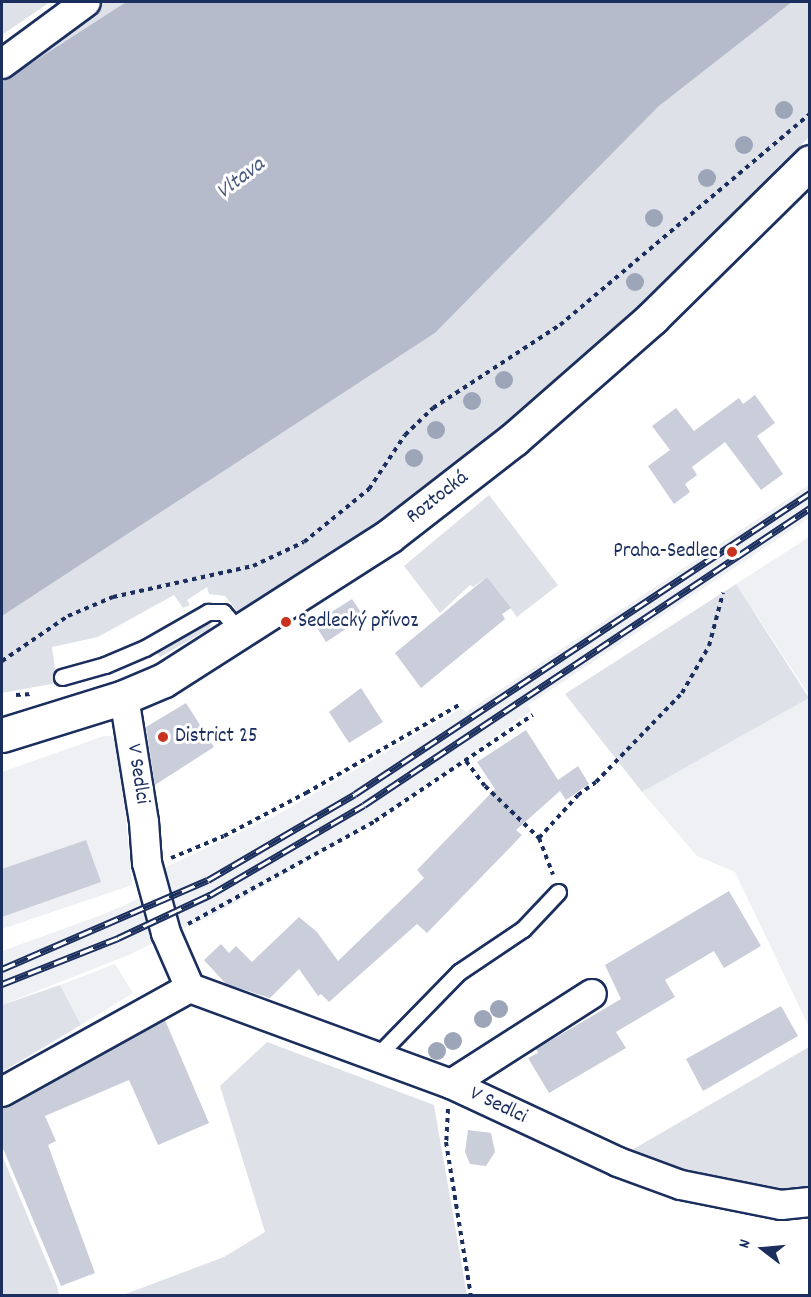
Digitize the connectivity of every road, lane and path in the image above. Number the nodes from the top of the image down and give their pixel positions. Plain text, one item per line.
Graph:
1 (86, 2) edge
2 (2, 64) edge
3 (810, 114) edge
4 (810, 162) edge
5 (723, 593) dead end
6 (242, 634) junction
7 (2, 662) edge
8 (62, 677) dead end
9 (124, 697) junction
10 (461, 704) dead end
11 (533, 715) dead end
12 (2, 735) edge
13 (466, 761) junction
14 (539, 838) junction
15 (147, 863) junction
16 (558, 892) joint
17 (209, 915) dead end
18 (190, 988) junction
19 (592, 994) dead end
20 (375, 1058) junction
21 (451, 1084) junction
22 (2, 1092) edge
23 (810, 1202) edge
24 (471, 1296) edge

1 - 2 street
3 - 7 path
4 - 6 main road, Roztocká
5 - 14 path
6 - 8 lane
6 - 9 main road, Roztocká
9 - 12 main road, Roztocká
9 - 15 street, V Sedlci
10 - 15 path
11 - 13 path
13 - 14 path
13 - 17 path
14 - 16 path
15 - 18 street, V Sedlci
16 - 20 lane
18 - 20 street, V Sedlci
18 - 22 street
19 - 21 street
20 - 21 street, V Sedlci
21 - 23 street, V Sedlci
21 - 24 path

